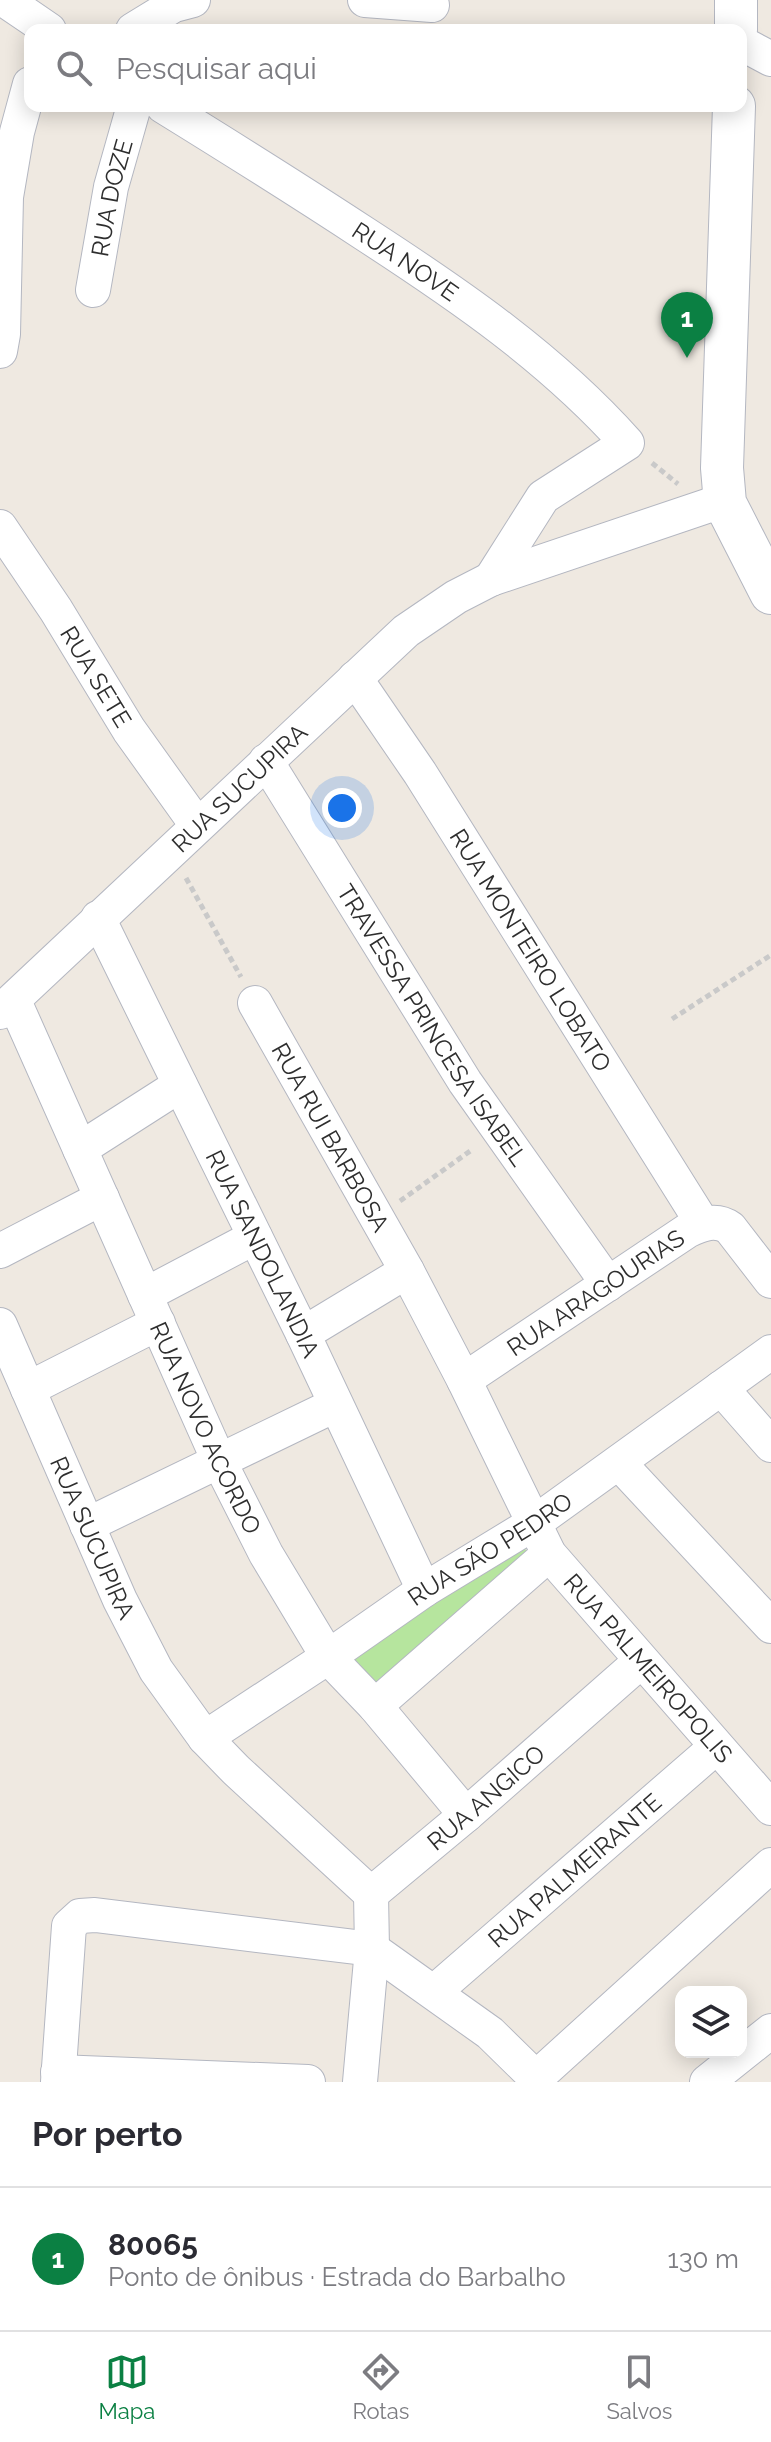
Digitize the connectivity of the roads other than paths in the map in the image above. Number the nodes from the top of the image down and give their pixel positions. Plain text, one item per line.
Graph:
1 (5, 0) edge
2 (193, 0) edge
3 (365, 0) edge
4 (736, 0) edge
5 (432, 5) dead end
6 (40, 24) edge
7 (143, 24) edge
8 (736, 24) edge
9 (747, 46) edge
10 (771, 59) edge
11 (24, 106) edge
12 (132, 112) edge
13 (172, 112) edge
14 (734, 112) edge
15 (93, 290) dead end
16 (0, 351) edge
17 (716, 505) junction
18 (0, 527) edge
19 (491, 579) junction
20 (771, 593) edge
21 (355, 678) junction
22 (266, 761) junction
23 (197, 825) junction
24 (98, 918) junction
25 (255, 1003) road end
26 (7, 1006) edge
27 (180, 1085) junction
28 (80, 1149) junction
29 (102, 1198) junction
30 (717, 1226) junction
31 (255, 1237) junction
32 (0, 1251) edge
33 (407, 1271) junction
34 (771, 1281) edge
35 (608, 1284) junction
36 (152, 1309) junction
37 (0, 1325) edge
38 (303, 1334) junction
39 (771, 1352) edge
40 (464, 1380) junction
41 (721, 1388) junction
42 (28, 1389) junction
43 (335, 1405) junction
44 (771, 1445) edge
45 (219, 1461) junction
46 (619, 1463) junction
47 (534, 1523) junction
48 (87, 1525) junction
49 (549, 1554) junction
50 (424, 1590) junction
51 (771, 1626) edge
52 (328, 1657) junction
53 (641, 1661) junction
54 (375, 1706) junction
55 (205, 1738) junction
56 (716, 1747) junction
57 (771, 1808) edge
58 (466, 1815) junction
59 (771, 1865) edge
60 (371, 1894) junction
61 (372, 1949) junction
62 (434, 1992) junction
63 (771, 2031) edge
64 (58, 2077) edge
65 (538, 2080) edge
66 (308, 2082) edge
67 (360, 2082) edge
68 (707, 2082) edge

1 - 6 street
2 - 7 street
3 - 5 street
4 - 8 street
9 - 10 street
11 - 16 street
12 - 15 street, RUA DOZE
13 - 19 street, RUA NOVE
14 - 17 street
17 - 19 street, RUA SUCUPIRA
17 - 20 street
18 - 23 street, RUA SETE
19 - 21 street, RUA SUCUPIRA
21 - 22 street, RUA SUCUPIRA
21 - 30 street, RUA MONTEIRO LOBATO
22 - 23 street, RUA SUCUPIRA
22 - 35 street, TRAVESSA PRINCESA ISABEL
23 - 24 street, RUA SUCUPIRA
24 - 26 street, RUA SUCUPIRA
24 - 27 street, RUA SANDOLANDIA
25 - 33 street, RUA RUI BARBOSA
26 - 28 street, RUA NOVO ACORDO
27 - 28 street
27 - 31 street, RUA SANDOLANDIA
28 - 29 street, RUA NOVO ACORDO
29 - 32 street
29 - 36 street, RUA NOVO ACORDO
30 - 34 street, RUA MONTEIRO LOBATO
30 - 35 street, RUA ARAGOURIAS
31 - 36 street
31 - 38 street, RUA SANDOLANDIA
33 - 38 street
33 - 40 street, RUA RUI BARBOSA
35 - 40 street, RUA ARAGOURIAS
36 - 42 street
36 - 45 street, RUA NOVO ACORDO
37 - 42 street, RUA SUCUPIRA
38 - 43 street, RUA SANDOLANDIA
39 - 41 street, RUA SÃO PEDRO
40 - 47 street, RUA PALMEIROPOLIS
41 - 44 street
41 - 46 street, RUA SÃO PEDRO
42 - 48 street, RUA SUCUPIRA
43 - 45 street
43 - 50 street, RUA SANDOLANDIA
45 - 48 street
45 - 52 street, RUA NOVO ACORDO
46 - 47 street, RUA SÃO PEDRO
46 - 51 street
47 - 49 street, RUA PALMEIROPOLIS
47 - 50 street, RUA SÃO PEDRO
48 - 55 street, RUA SUCUPIRA
49 - 53 street, RUA PALMEIROPOLIS
49 - 54 street, RUA SÃO PEDRO
50 - 52 street, RUA SÃO PEDRO
52 - 54 street, RUA NOVO ACORDO
52 - 55 street, RUA SÃO PEDRO
53 - 56 street, RUA PALMEIROPOLIS
53 - 58 street, RUA ANGICO
54 - 58 street, RUA NOVO ACORDO
55 - 60 street, RUA SUCUPIRA
56 - 57 street, RUA PALMEIROPOLIS
56 - 62 street, RUA PALMEIRANTE
58 - 60 street, RUA ANGICO
59 - 65 street
60 - 61 street
61 - 62 street
61 - 64 street
61 - 67 street
62 - 65 street
63 - 68 street
64 - 66 street

